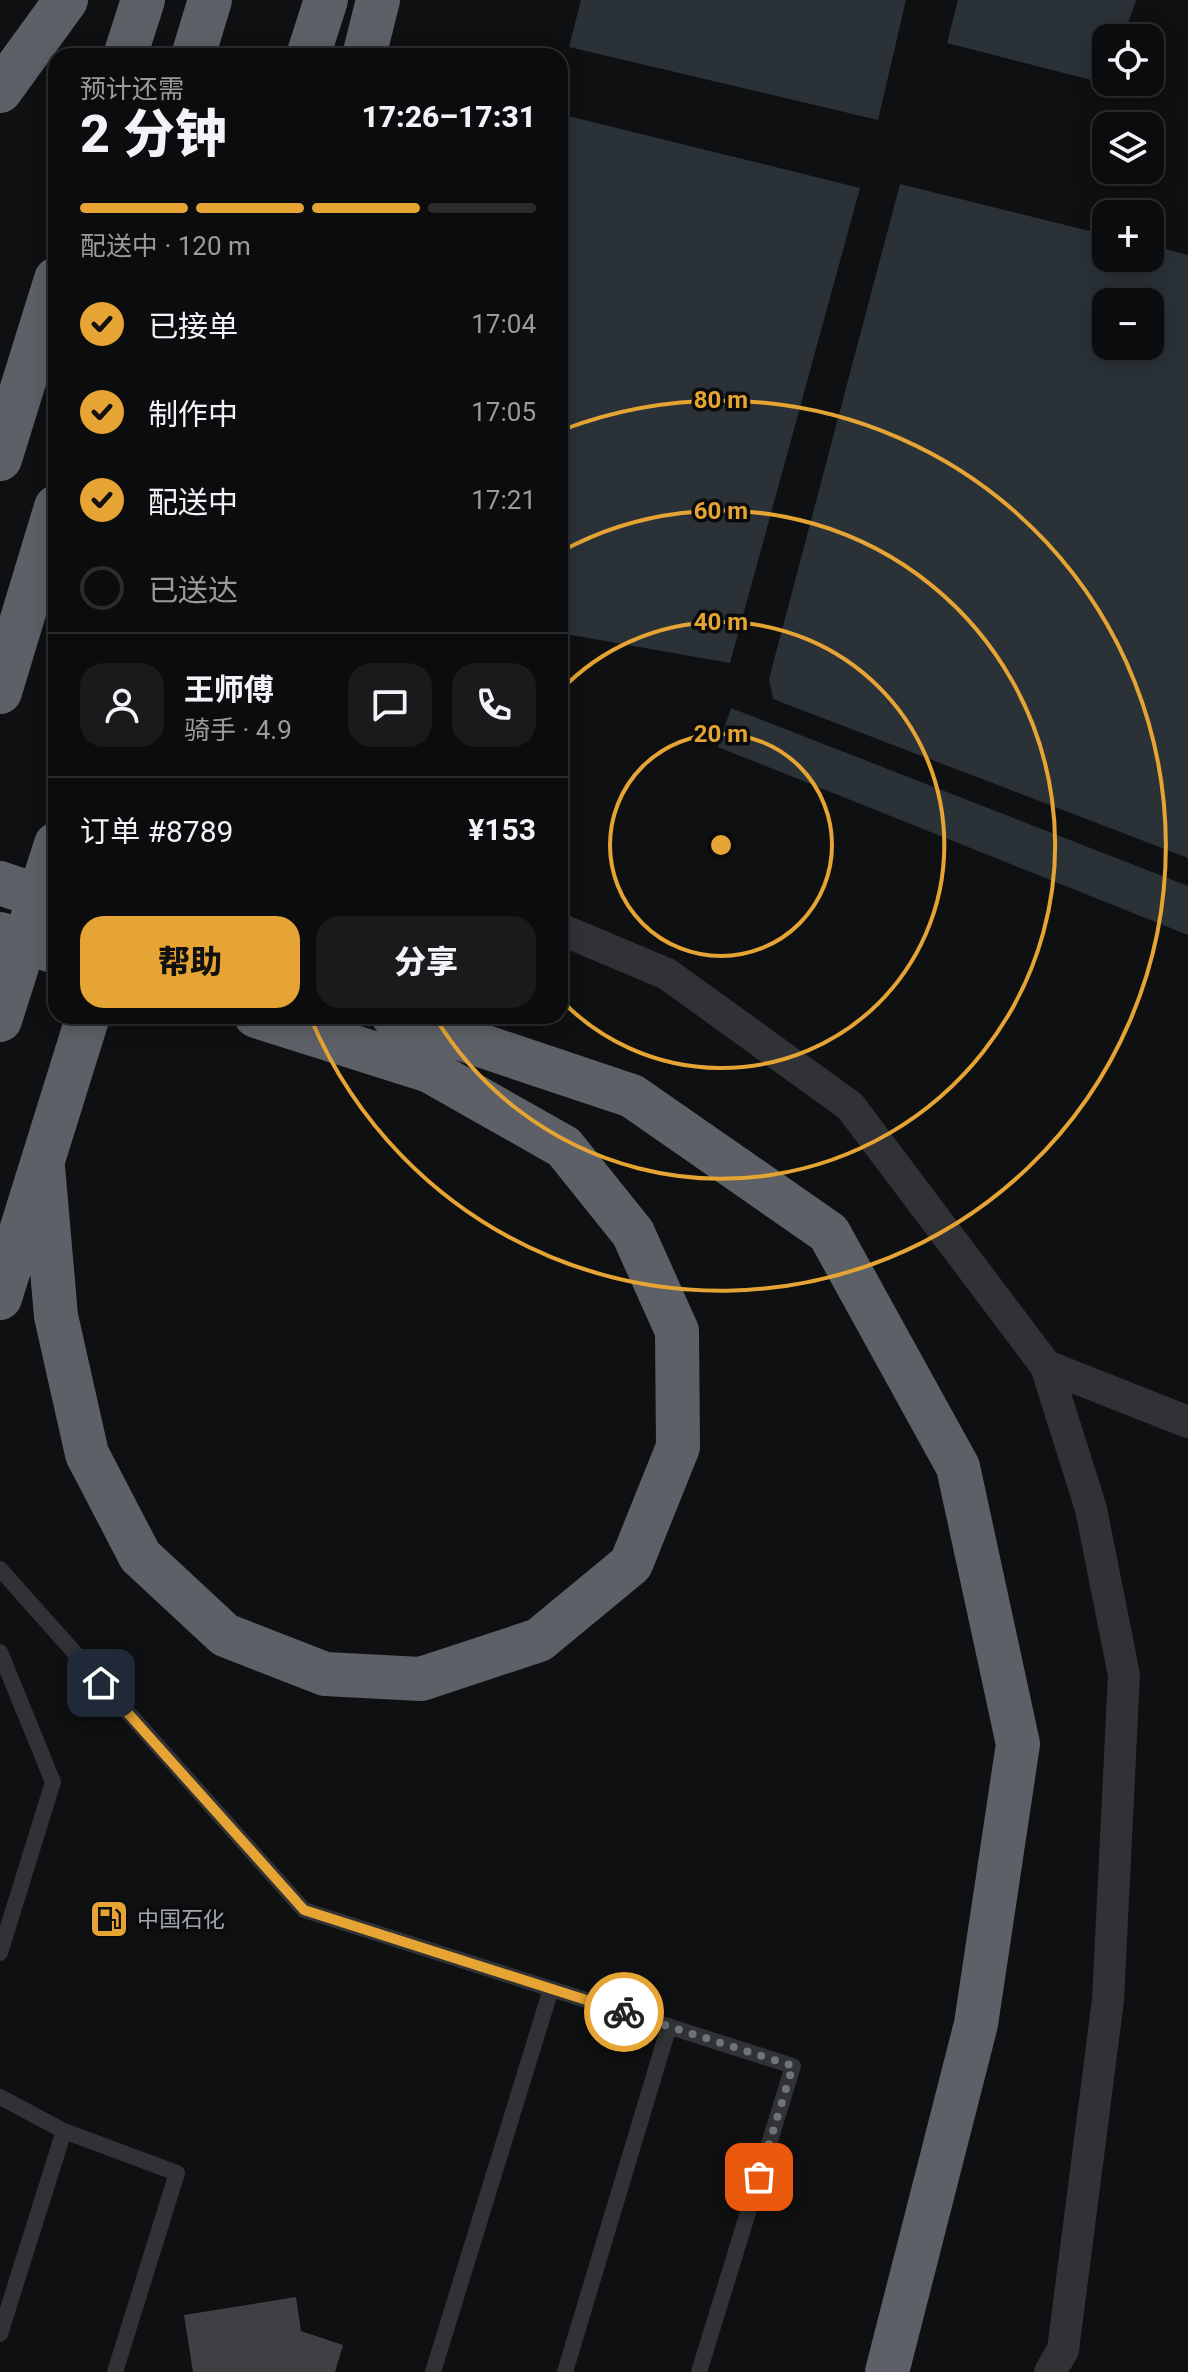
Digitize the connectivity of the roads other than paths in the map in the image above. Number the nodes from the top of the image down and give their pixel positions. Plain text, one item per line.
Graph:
1 (66, 0) edge
2 (143, 0) edge
3 (210, 0) edge
4 (326, 0) edge
5 (378, 0) edge
6 (128, 48) edge
7 (195, 48) edge
8 (311, 48) edge
9 (366, 48) edge
10 (0, 91) edge
11 (48, 305) edge
12 (0, 459) edge
13 (48, 533) edge
14 (0, 692) edge
15 (48, 869) edge
16 (0, 883) edge
17 (48, 899) edge
18 (568, 932) edge
19 (0, 934) edge
20 (48, 949) edge
21 (0, 1020) edge
22 (86, 1024) edge
23 (281, 1024) edge
24 (417, 1024) edge
25 (43, 1167) junction
26 (0, 1298) edge
27 (1046, 1366) junction
28 (1188, 1422) edge
29 (0, 1569) edge
30 (0, 1652) edge
31 (0, 1953) edge
32 (551, 1989) junction
33 (669, 2026) junction
34 (0, 2097) edge
35 (64, 2131) junction
36 (0, 2334) edge
37 (115, 2372) edge
38 (433, 2372) edge
39 (565, 2372) edge
40 (699, 2372) edge
41 (887, 2372) edge
42 (1050, 2372) edge

1 - 10 highway
2 - 6 highway
3 - 7 highway
4 - 8 highway
5 - 9 highway
11 - 12 highway
13 - 14 highway
15 - 21 highway, bridge
16 - 17 highway
18 - 27 street
19 - 20 highway
22 - 25 highway
23 - 25 highway
24 - 41 highway
25 - 26 highway
27 - 28 street
27 - 42 street
29 - 32 lane
30 - 31 lane
32 - 33 lane
32 - 38 lane
33 - 39 lane
33 - 40 lane
34 - 35 lane
35 - 36 lane
35 - 37 lane

